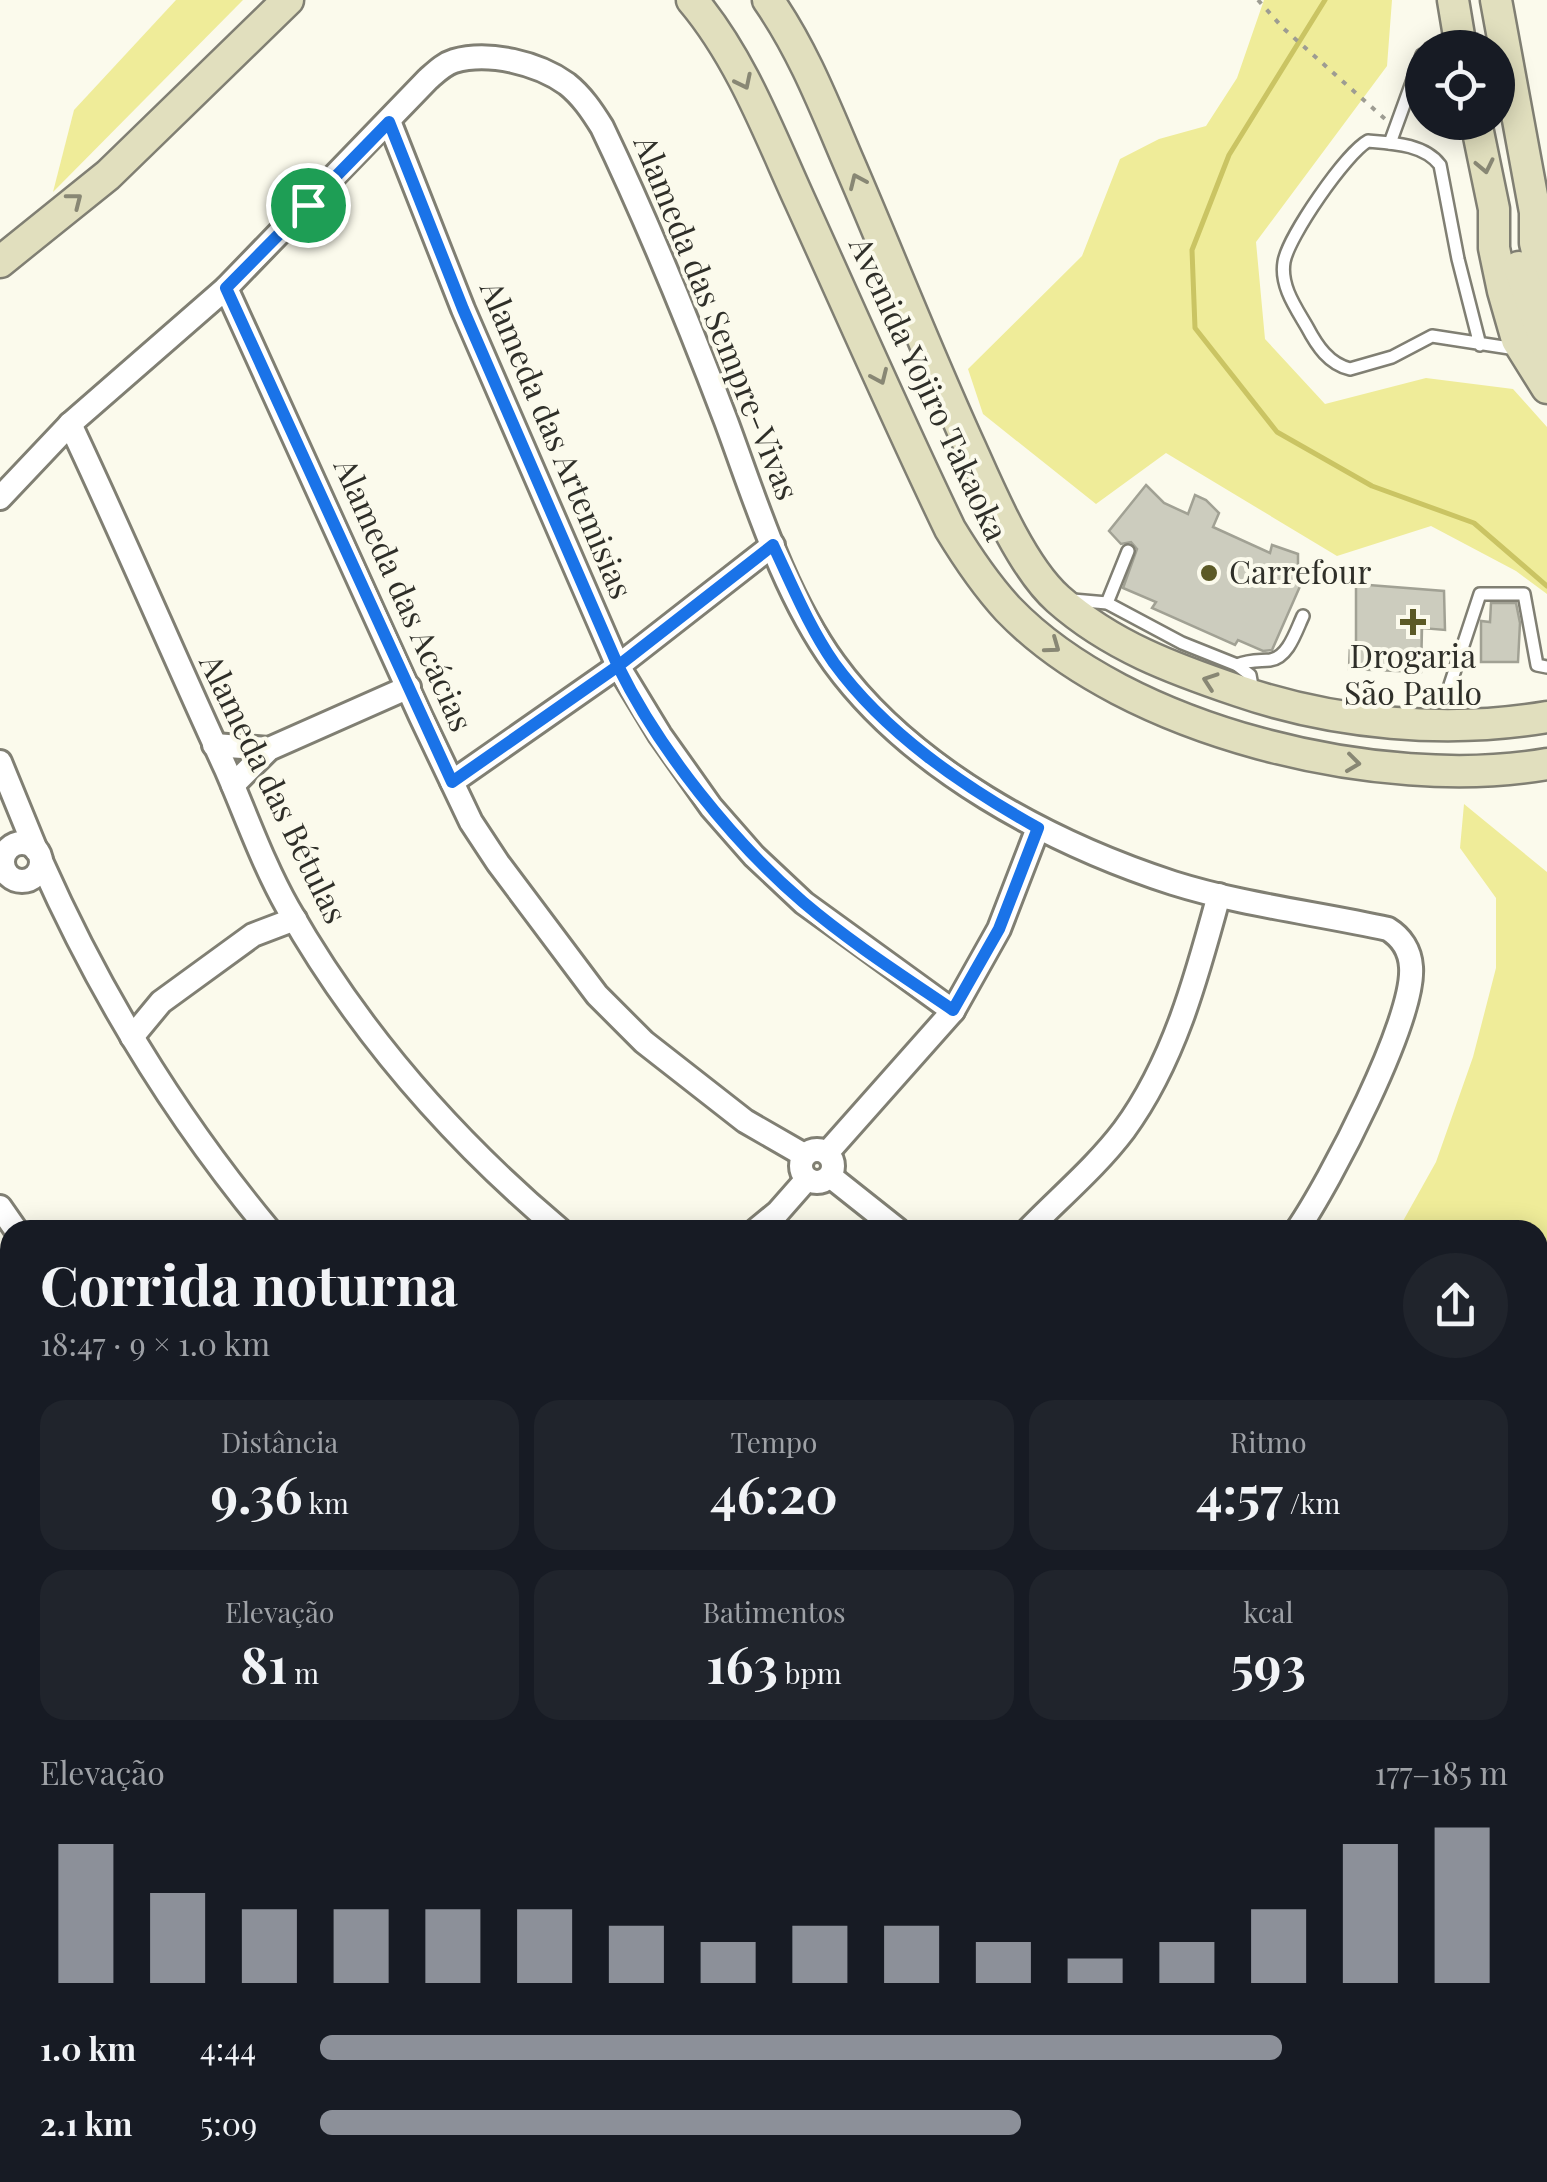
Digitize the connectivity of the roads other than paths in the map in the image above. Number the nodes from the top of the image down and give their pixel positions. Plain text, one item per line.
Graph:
1 (288, 0) edge
2 (692, 0) edge
3 (768, 0) edge
4 (1453, 0) edge
5 (1496, 0) edge
6 (1458, 30) edge
7 (1405, 99) edge
8 (389, 122) junction
9 (1480, 140) edge
10 (1390, 143) junction
11 (1541, 222) edge
12 (0, 262) edge
13 (226, 288) junction
14 (1547, 292) edge
15 (1480, 345) junction
16 (1535, 348) edge
17 (1547, 388) edge
18 (70, 424) junction
19 (0, 498) edge
20 (773, 545) junction
21 (1128, 551) dead end
22 (1058, 599) junction
23 (1107, 603) junction
24 (1304, 616) dead end
25 (1237, 664) junction
26 (618, 666) junction
27 (1547, 667) edge
28 (408, 687) junction
29 (1448, 691) dead end
30 (1254, 696) junction
31 (1547, 716) edge
32 (214, 745) junction
33 (269, 749) junction
34 (0, 762) edge
35 (1547, 764) edge
36 (452, 782) junction
37 (233, 785) junction
38 (19, 805) junction
39 (1038, 828) junction
40 (39, 855) junction
41 (10, 870) edge
42 (280, 892) junction
43 (1220, 895) junction
44 (0, 897) edge
45 (58, 900) junction
46 (295, 919) junction
47 (253, 935) junction
48 (110, 999) junction
49 (161, 1002) junction
50 (953, 1010) junction
51 (132, 1037) junction
52 (817, 1166) junction
53 (261, 1220) edge
54 (549, 1220) edge
55 (768, 1220) edge
56 (885, 1220) edge
57 (1038, 1220) edge
58 (1303, 1220) edge

12 -> 1 main road
2 -> 35 main road, Avenida Yojiro Takaoka
22 -> 3 main road, Avenida Yojiro Takaoka
4 - 6 main road
5 - 11 main road
7 - 10 lane
8 - 13 street, Alameda das Sempre-Vivas
8 - 20 street, Alameda das Sempre-Vivas
8 - 26 street, Alameda das Artemisias
9 -> 16 main road
10 - 15 lane
10 - 15 lane
11 - 14 main road
13 - 18 street, Alameda das Sempre-Vivas
13 - 28 street, Alameda das Acácias
15 - 16 lane
16 - 17 main road
18 - 19 street, Alameda das Sempre-Vivas
18 - 32 street, Alameda das Bétulas
20 - 26 street
20 - 39 street, Alameda das Sempre-Vivas
21 - 23 lane
22 - 23 lane
30 -> 22 main road, Avenida Yojiro Takaoka
23 - 25 lane
24 - 25 lane
25 - 30 lane
26 - 36 street
26 - 50 street, Alameda das Artemisias
27 - 29 lane
28 - 33 street
28 - 36 street, Alameda das Acácias
30 - 31 main road, Avenida Yojiro Takaoka
32 - 33 street
32 - 37 street, Alameda das Bétulas
33 - 37 street
34 - 38 street
36 - 52 street, Alameda das Acácias
37 - 42 street, Alameda das Bétulas
38 - 40 street
38 - 41 street
39 - 43 street, Alameda das Sempre-Vivas
39 - 50 street
40 - 41 street
40 - 41 street
40 - 45 street
41 - 44 street
41 - 45 street
42 - 46 street, Alameda das Bétulas
42 - 47 street
43 - 57 street
43 - 58 street, Alameda das Sempre-Vivas
45 - 48 street
46 - 47 street
46 - 54 street, Alameda das Bétulas
47 - 49 street
48 - 49 street
48 - 51 street
49 - 51 street
50 - 52 street
51 - 53 street
52 - 55 street
52 - 56 street, Alameda das Acácias

